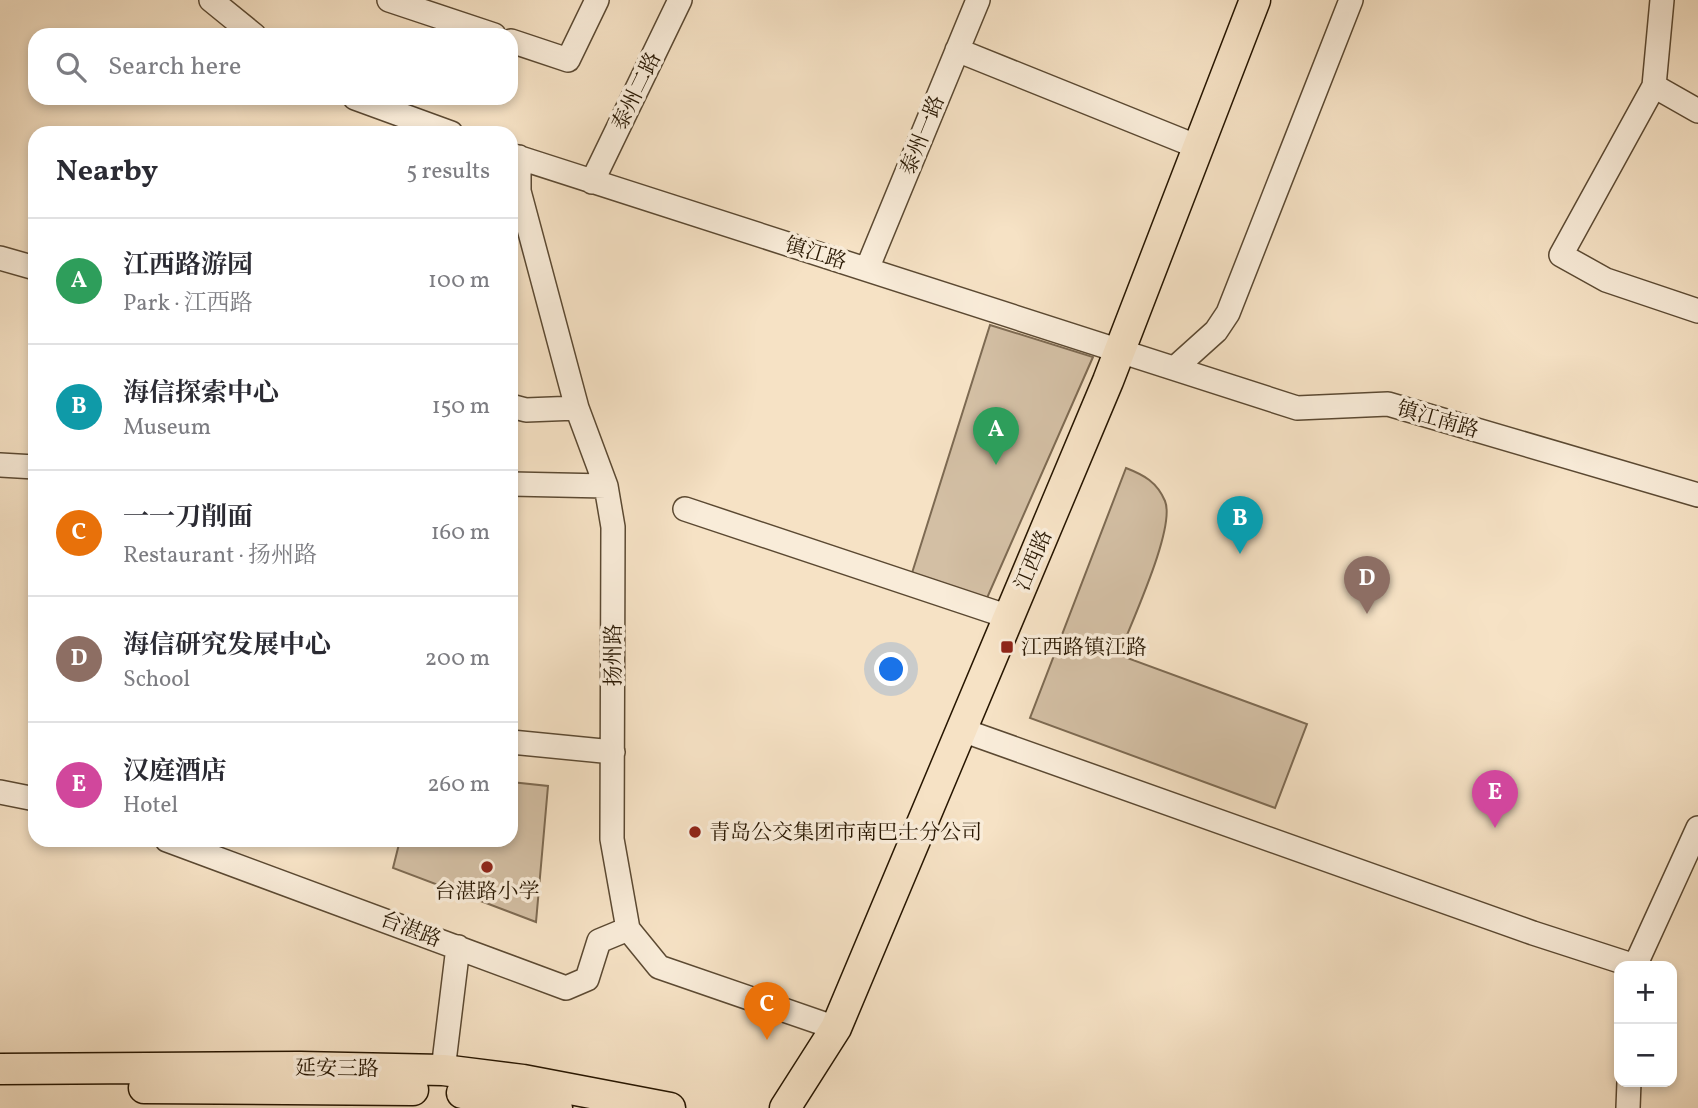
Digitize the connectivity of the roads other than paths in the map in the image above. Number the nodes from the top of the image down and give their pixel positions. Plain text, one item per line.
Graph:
1 (211, 0) edge
2 (389, 0) edge
3 (597, 0) edge
4 (680, 0) edge
5 (978, 0) edge
6 (1255, 0) edge
7 (1351, 0) edge
8 (1662, 0) edge
9 (245, 28) edge
10 (473, 28) edge
11 (518, 43) edge
12 (957, 50) junction
13 (1654, 86) junction
14 (374, 105) edge
15 (1698, 111) edge
16 (432, 126) edge
17 (1198, 147) junction
18 (518, 157) edge
19 (518, 182) edge
20 (592, 182) junction
21 (0, 257) edge
22 (28, 266) edge
23 (867, 269) junction
24 (1698, 311) edge
25 (1121, 349) junction
26 (1176, 367) junction
27 (518, 407) edge
28 (577, 408) junction
29 (0, 465) edge
30 (28, 467) edge
31 (518, 484) edge
32 (606, 486) junction
33 (1698, 495) edge
34 (685, 509) dead end
35 (1009, 617) junction
36 (961, 730) junction
37 (518, 744) edge
38 (613, 752) junction
39 (0, 792) edge
40 (28, 798) edge
41 (1698, 828) edge
42 (186, 847) edge
43 (628, 929) junction
44 (458, 947) junction
45 (1620, 961) edge
46 (1637, 961) edge
47 (836, 1028) junction
48 (0, 1069) edge
49 (443, 1070) junction
50 (1629, 1087) edge
51 (300, 1088) edge
52 (0, 1089) edge
53 (557, 1108) edge
54 (670, 1108) edge
55 (785, 1108) edge
56 (1628, 1108) edge

1 - 9 street
2 - 10 street
3 - 11 street
4 - 20 street, 泰州二路
5 - 12 street, 泰州一路
6 - 17 main road, 江西路
7 - 26 street
8 - 13 street
12 - 17 street
12 - 23 street, 泰州一路
13 - 15 street
13 - 24 street
14 - 16 street
17 - 25 main road, 江西路
18 - 20 street, 镇江路
19 - 28 street, 扬州路
20 - 23 street, 镇江路
21 - 22 street
23 - 25 street, 镇江路
25 - 26 street, 镇江南路
25 - 35 main road, 江西路
26 - 33 street, 镇江南路
27 - 28 street
28 - 32 street, 扬州路
29 - 30 street
31 - 32 street
32 - 38 street, 扬州路
34 - 35 street
35 - 36 main road, 江西路
36 - 45 street
36 - 47 main road, 江西路
37 - 38 street
38 - 43 street, 扬州路
39 - 40 street
41 - 46 street
42 - 44 street, 台湛路
43 - 44 street, 台湛路
43 - 47 street, 扬州路
44 - 49 street
47 - 55 main road, 江西路
48 - 51 main road, 延安三路
49 - 51 main road, 延安三路
49 - 54 main road, 延安三路
50 - 56 street
51 - 52 main road, 延安三路
51 - 53 main road, 延安三路

